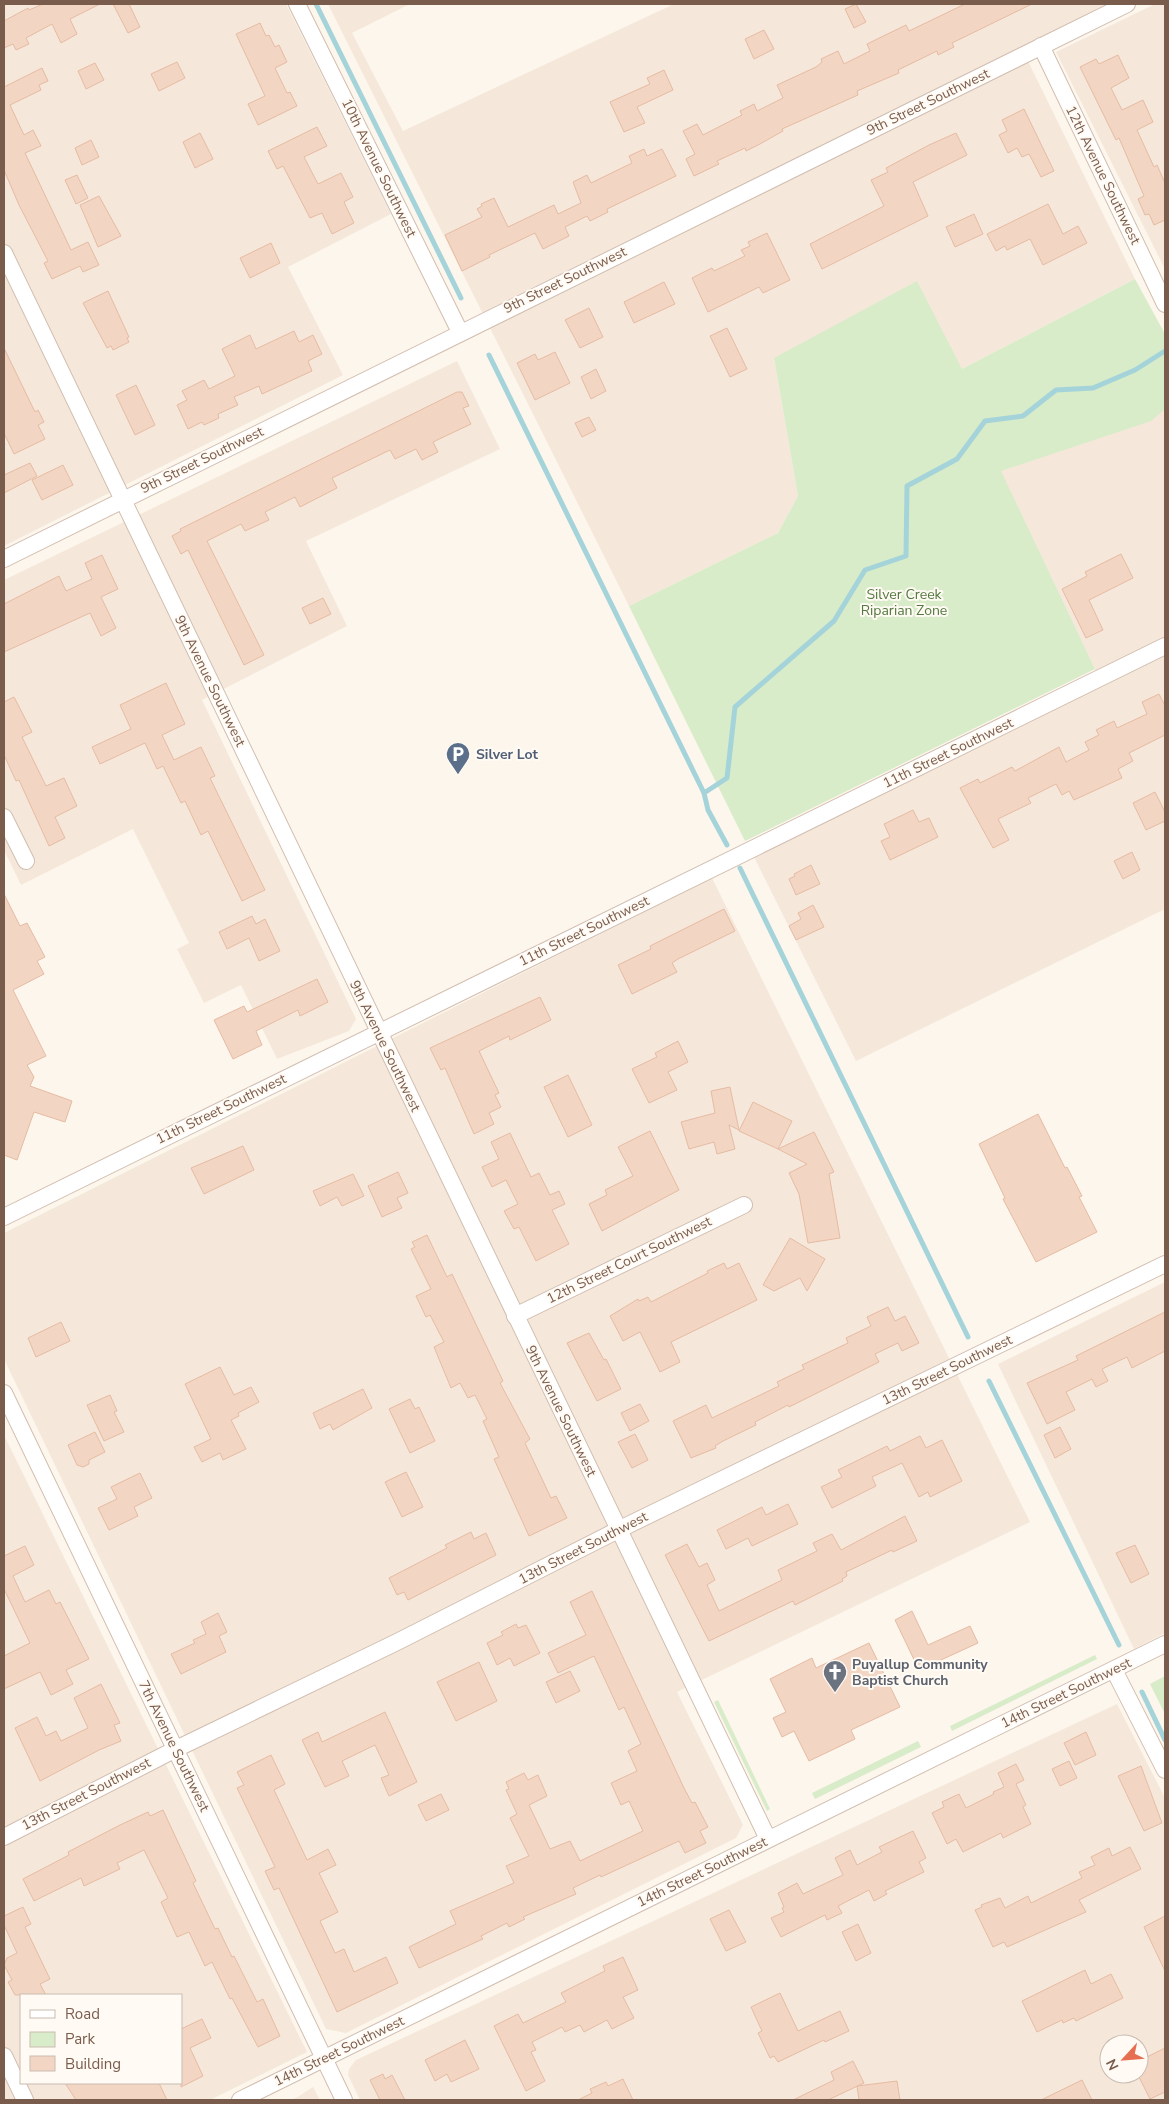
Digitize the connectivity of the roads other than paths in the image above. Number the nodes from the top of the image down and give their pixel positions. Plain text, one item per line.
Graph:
1 (297, 4) edge
2 (1127, 4) edge
3 (1041, 46) junction
4 (4, 253) edge
5 (1165, 304) edge
6 (460, 332) junction
7 (122, 500) junction
8 (4, 559) edge
9 (1165, 646) edge
10 (4, 817) edge
11 (26, 861) dead end
12 (378, 1031) junction
13 (744, 1205) dead end
14 (4, 1217) edge
15 (1165, 1264) edge
16 (515, 1316) junction
17 (4, 1393) edge
18 (618, 1530) junction
19 (1165, 1644) edge
20 (1114, 1670) junction
21 (176, 1749) junction
22 (1165, 1770) edge
23 (4, 1836) edge
24 (768, 1839) junction
25 (4, 2056) edge
26 (324, 2058) junction
27 (25, 2100) edge
28 (240, 2100) edge
29 (344, 2100) edge

1 - 6 street, 10th Avenue Southwest
2 - 3 street, 9th Street Southwest
3 - 5 street, 12th Avenue Southwest
3 - 6 street, 9th Street Southwest
4 - 7 street, 9th Avenue Southwest
6 - 7 street, 9th Street Southwest
7 - 8 street, 9th Street Southwest
7 - 12 street, 9th Avenue Southwest
9 - 12 street, 11th Street Southwest
10 - 11 street
12 - 14 street, 11th Street Southwest
12 - 16 street, 9th Avenue Southwest
13 - 16 street, 12th Street Court Southwest
15 - 18 street, 13th Street Southwest
16 - 18 street, 9th Avenue Southwest
17 - 21 street, 7th Avenue Southwest
18 - 21 street, 13th Street Southwest
18 - 24 street, 9th Avenue Southwest
19 - 20 street, 14th Street Southwest
20 - 22 street
20 - 24 street, 14th Street Southwest
21 - 23 street, 13th Street Southwest
21 - 26 street, 7th Avenue Southwest
24 - 26 street, 14th Street Southwest
25 - 27 street
26 - 28 street, 14th Street Southwest
26 - 29 street, 7th Avenue Southwest

